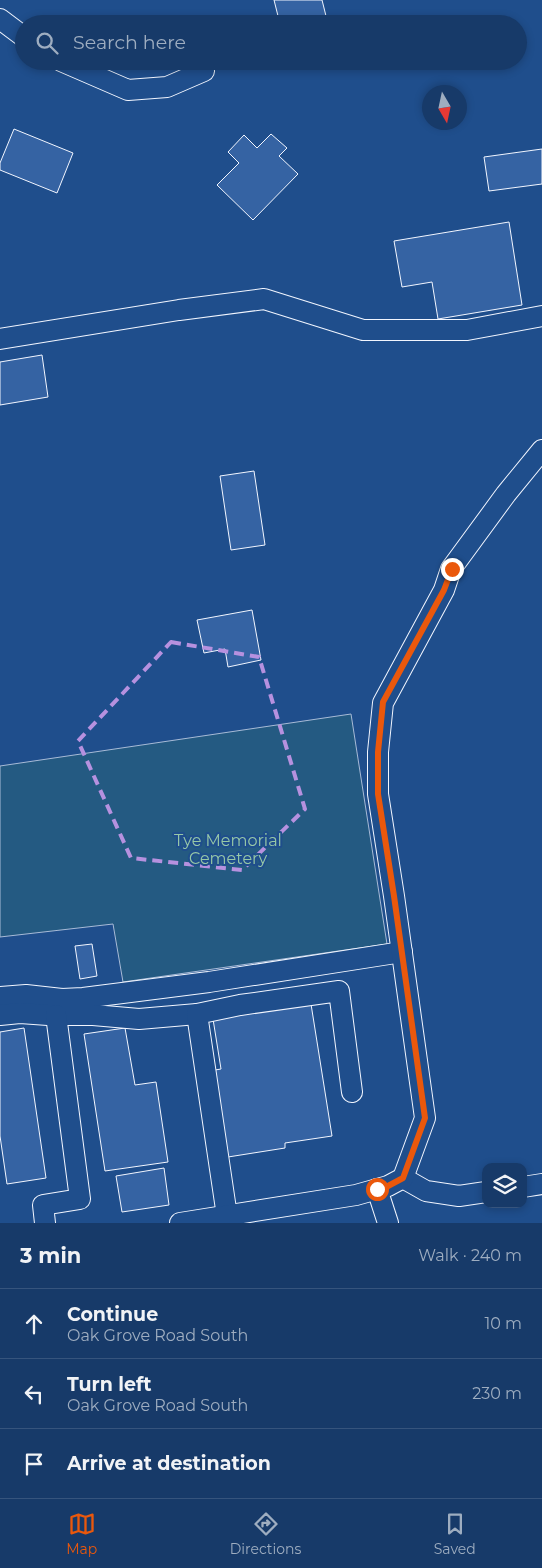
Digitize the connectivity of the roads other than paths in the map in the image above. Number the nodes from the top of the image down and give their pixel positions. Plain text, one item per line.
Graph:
1 (0, 19) edge
2 (15, 30) edge
3 (81, 70) edge
4 (204, 71) dead end
5 (542, 316) edge
6 (0, 339) edge
7 (542, 450) edge
8 (402, 952) junction
9 (0, 997) edge
10 (197, 1014) junction
11 (0, 1015) edge
12 (56, 1015) junction
13 (352, 1092) dead end
14 (403, 1178) junction
15 (542, 1184) edge
16 (527, 1186) edge
17 (377, 1189) junction
18 (482, 1193) edge
19 (227, 1216) junction
20 (45, 1223) edge
21 (180, 1223) edge
22 (388, 1223) edge

1 - 2 street
3 - 4 street
5 - 6 street
7 - 8 street
8 - 9 street
8 - 14 street
10 - 12 street
10 - 13 street
10 - 19 street
11 - 12 street
12 - 20 street
14 - 17 street
14 - 18 street
15 - 16 street
17 - 19 street
17 - 22 street
19 - 21 street

